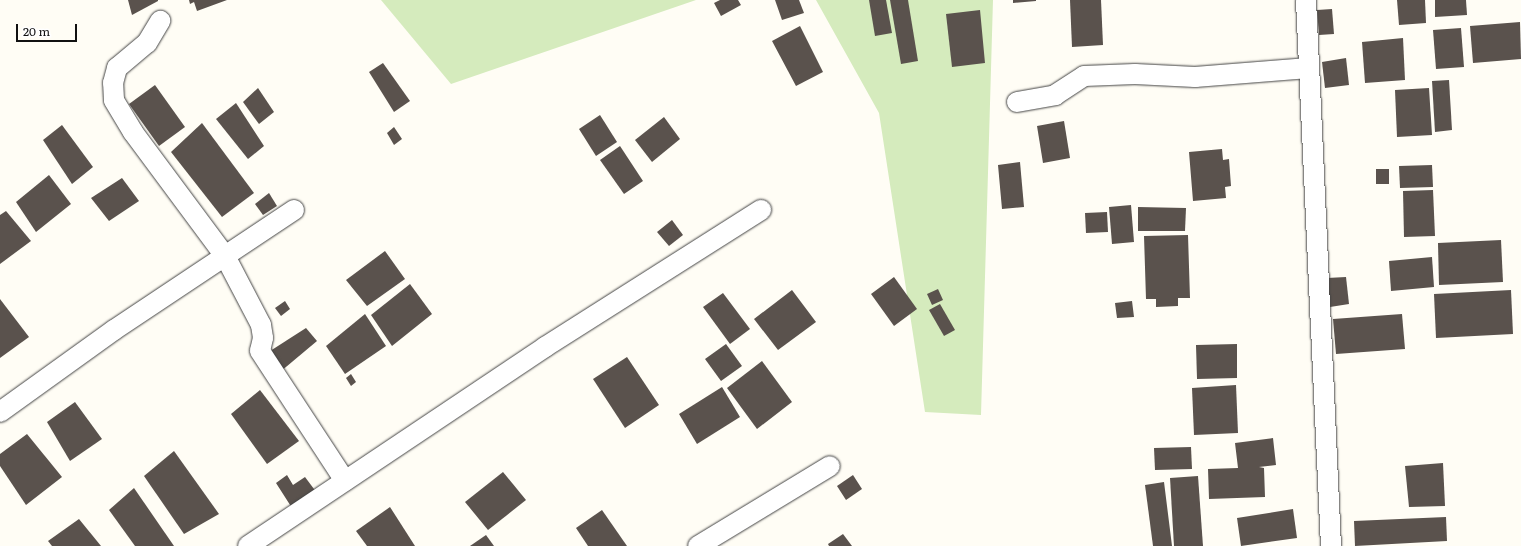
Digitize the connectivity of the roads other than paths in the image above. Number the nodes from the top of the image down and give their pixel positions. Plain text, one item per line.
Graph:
1 (1306, 0) edge
2 (160, 21) dead end
3 (1309, 68) junction
4 (1017, 102) dead end
5 (294, 210) dead end
6 (761, 210) dead end
7 (225, 256) junction
8 (0, 412) edge
9 (830, 466) dead end
10 (345, 481) junction
11 (248, 546) edge
12 (698, 546) edge
13 (1331, 546) edge

1 - 3 street
2 - 7 street
3 - 4 street
3 - 13 street
5 - 7 street
6 - 10 street
7 - 8 street
7 - 10 street
9 - 12 street
10 - 11 street

